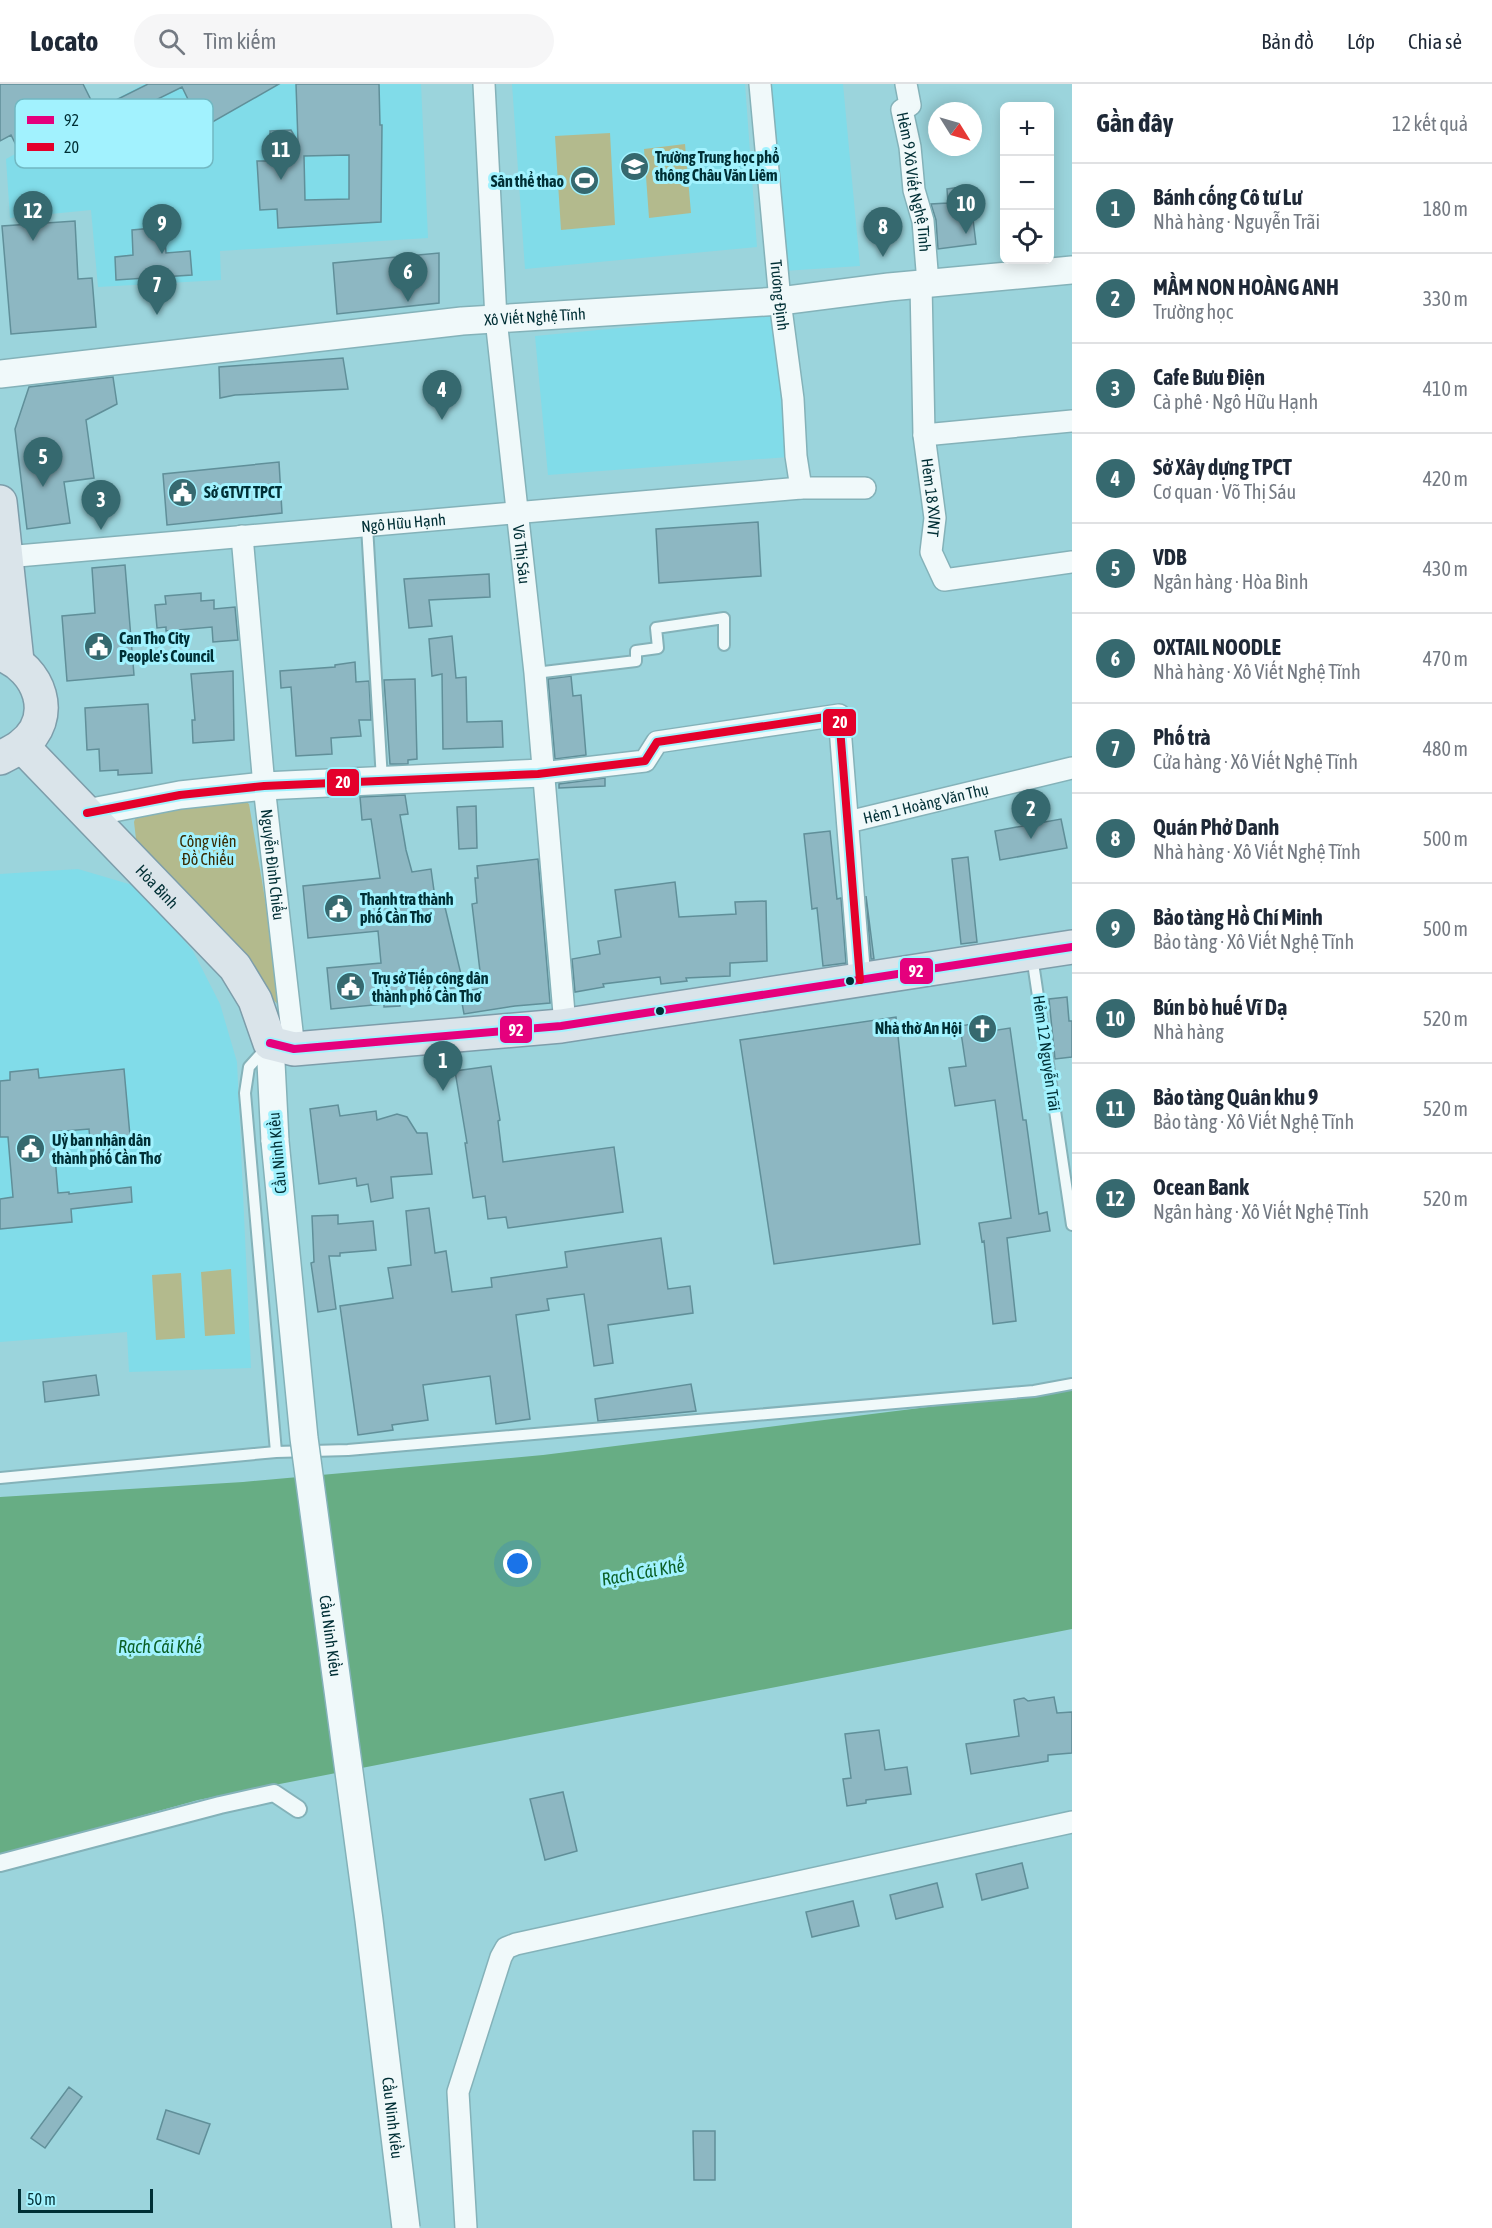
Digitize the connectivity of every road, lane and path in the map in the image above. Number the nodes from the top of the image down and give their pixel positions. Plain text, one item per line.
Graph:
1 (484, 84) edge
2 (760, 84) edge
3 (906, 84) edge
4 (1072, 270) edge
5 (925, 283) junction
6 (780, 301) junction
7 (496, 319) junction
8 (0, 374) edge
9 (1072, 421) edge
10 (924, 435) junction
11 (809, 488) junction
12 (865, 488) dead end
13 (0, 502) edge
14 (518, 513) junction
15 (367, 526) junction
16 (242, 536) junction
17 (3, 557) edge
18 (1072, 562) edge
19 (724, 645) dead end
20 (8, 658) edge
21 (535, 673) junction
22 (11, 752) edge
23 (1072, 768) edge
24 (542, 773) junction
25 (382, 780) junction
26 (264, 786) junction
27 (87, 813) junction
28 (848, 822) junction
29 (1072, 947) edge
30 (1032, 953) junction
31 (860, 980) junction
32 (565, 1025) junction
33 (282, 1046) junction
34 (1072, 1226) edge
35 (1072, 1384) edge
36 (276, 1452) junction
37 (0, 1478) edge
38 (298, 1809) dead end
39 (1072, 1822) edge
40 (0, 1863) edge
41 (406, 2228) edge
42 (466, 2228) edge

1 - 7 street, Võ Thị Sáu
2 - 6 street, Trương Định
3 - 5 street, Hẻm 9 Xô Viết Nghệ Tĩnh
4 - 5 street, Xô Viết Nghệ Tĩnh
5 - 6 street, Xô Viết Nghệ Tĩnh
5 - 10 street, Hẻm 18 XVNT
6 - 7 street, Xô Viết Nghệ Tĩnh
6 - 11 street, Trương Định
7 - 8 street, Xô Viết Nghệ Tĩnh
7 - 14 street, Võ Thị Sáu
9 - 10 street
10 - 18 street, Hẻm 18 XVNT
11 - 12 street, Ngô Hữu Hạnh
11 - 14 street, Ngô Hữu Hạnh
13 - 17 main road
14 - 15 street, Ngô Hữu Hạnh
14 - 21 street, Võ Thị Sáu
15 - 16 street, Ngô Hữu Hạnh
15 - 25 lane
16 - 17 street, Ngô Hữu Hạnh
16 - 26 street, Nguyễn Đình Chiểu
17 - 20 main road
19 - 21 lane
20 - 22 main road
21 - 24 street, Võ Thị Sáu
22 - 27 main road, Hòa Bình
23 - 28 street, Hẻm 1 Hoàng Văn Thụ
24 - 25 street
24 - 28 street
24 - 32 street, Võ Thị Sáu
25 - 26 street
26 - 27 street
26 - 33 street, Nguyễn Đình Chiểu
27 - 33 main road, Hòa Bình
28 - 31 street
29 - 30 main road
30 - 31 main road
30 - 34 lane, Hẻm 12 Nguyễn Trãi
31 - 32 main road
32 - 33 main road
33 - 36 lane
33 - 41 street, Cầu Ninh Kiều, bridge
35 - 36 lane
36 - 37 lane
38 - 40 street
39 - 42 street

